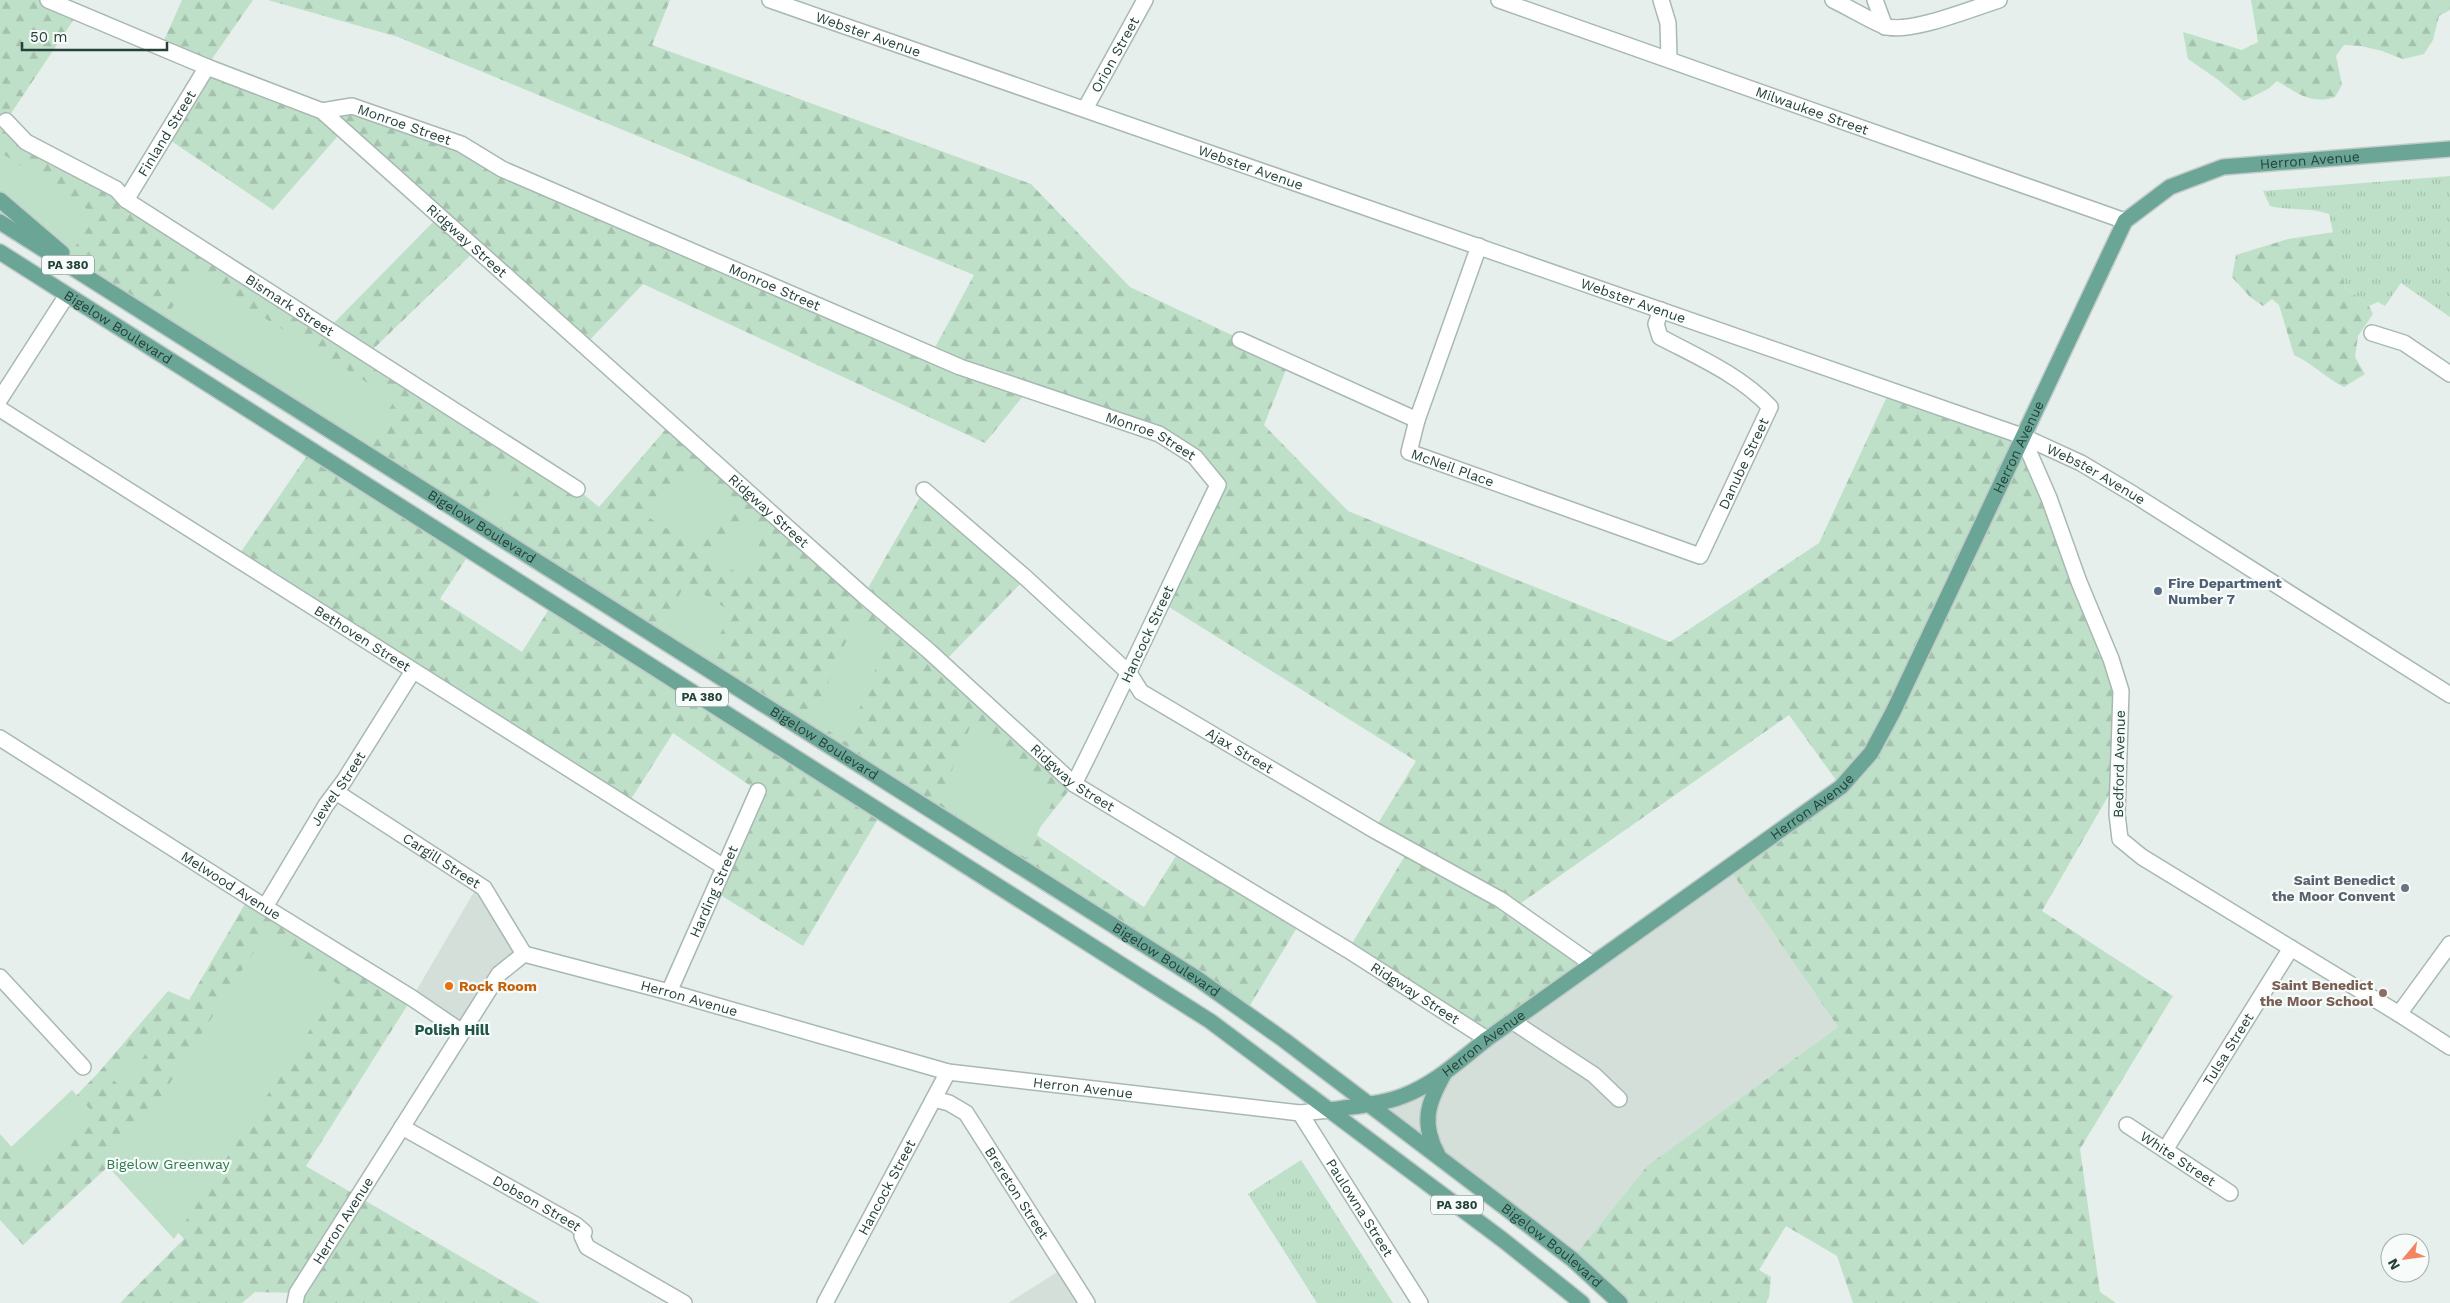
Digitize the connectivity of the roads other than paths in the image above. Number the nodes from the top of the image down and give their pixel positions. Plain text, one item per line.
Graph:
1 (48, 0) edge
2 (770, 0) edge
3 (1145, 0) edge
4 (1499, 0) edge
5 (1661, 0) edge
6 (1833, 0) edge
7 (1875, 0) edge
8 (1999, 0) edge
9 (1893, 27) junction
10 (1669, 58) junction
11 (207, 66) junction
12 (1085, 109) junction
13 (322, 111) junction
14 (6, 121) dead end
15 (2450, 149) edge
16 (0, 200) edge
17 (126, 200) junction
18 (2125, 220) junction
19 (0, 222) edge
20 (1479, 246) junction
21 (0, 252) edge
22 (105, 289) junction
23 (67, 295) junction
24 (1661, 310) junction
25 (2372, 333) dead end
26 (1240, 340) dead end
27 (2450, 374) edge
28 (0, 399) edge
29 (0, 409) edge
30 (1417, 420) junction
31 (2022, 436) junction
32 (1218, 485) joint
33 (577, 489) dead end
34 (924, 490) dead end
35 (1700, 556) joint
36 (413, 671) junction
37 (1129, 673) junction
38 (2450, 695) edge
39 (0, 738) edge
40 (1074, 784) junction
41 (758, 791) dead end
42 (336, 792) junction
43 (724, 867) junction
44 (264, 907) junction
45 (2450, 944) edge
46 (2291, 948) junction
47 (524, 954) junction
48 (1592, 964) junction
49 (0, 977) edge
50 (669, 992) junction
51 (2400, 1014) junction
52 (1512, 1020) junction
53 (462, 1032) junction
54 (1486, 1038) junction
55 (2450, 1047) edge
56 (83, 1067) dead end
57 (948, 1072) junction
58 (1445, 1072) junction
59 (934, 1099) junction
60 (1619, 1099) dead end
61 (1369, 1105) junction
62 (1330, 1110) junction
63 (1300, 1113) junction
64 (2127, 1125) dead end
65 (402, 1128) junction
66 (2165, 1150) junction
67 (1440, 1159) junction
68 (2230, 1193) dead end
69 (295, 1303) edge
70 (684, 1303) edge
71 (825, 1303) edge
72 (1087, 1303) edge
73 (1420, 1303) edge
74 (1582, 1303) edge
75 (1620, 1303) edge

1 - 11 street, Ridgway Street
2 - 12 street, Webster Avenue
3 - 12 street, Orion Street
4 - 10 street, Milwaukee Street
5 - 10 street
6 - 9 street
7 - 9 street
8 - 9 street
10 - 18 street, Milwaukee Street
11 - 13 street, Ridgway Street
11 - 17 street, Finland Street
12 - 20 street, Webster Avenue
13 - 32 street, Monroe Street
13 - 40 street, Ridgway Street
14 - 17 street, Bismark Street
15 - 18 main road, Herron Avenue
16 - 22 main road
17 - 33 street, Bismark Street
18 - 31 main road, Herron Avenue
19 - 22 main road, Bigelow Boulevard / PA 380
20 - 24 street, Webster Avenue
20 - 30 street, McNeil Place
21 - 23 main road, Bigelow Boulevard / PA 380
22 - 61 main road, Bigelow Boulevard / PA 380
23 - 28 street
23 - 62 main road, Bigelow Boulevard / PA 380
24 - 31 street, Webster Avenue
24 - 35 street, Danube Street
25 - 27 street
26 - 30 street
29 - 36 street, Bethoven Street
30 - 35 street, McNeil Place
31 - 38 street, Webster Avenue
31 - 46 street, Bedford Avenue
31 - 48 main road, Herron Avenue
32 - 37 street, Hancock Street
34 - 37 street, Ajax Street
36 - 42 street, Jewel Street
36 - 43 street, Bethoven Street
37 - 40 street, Hancock Street
37 - 48 street, Ajax Street
39 - 44 street, Melwood Avenue
40 - 54 street, Ridgway Street
41 - 43 street, Harding Street
42 - 44 street, Jewel Street
42 - 47 street, Cargill Street
43 - 50 street, Harding Street
44 - 53 street, Melwood Avenue
45 - 51 street
46 - 51 street, Bedford Avenue
46 - 66 street, Tulsa Street
47 - 50 street, Herron Avenue
47 - 53 street, Herron Avenue
48 - 52 main road, Herron Avenue
49 - 56 street
50 - 57 street, Herron Avenue
51 - 55 street, Bedford Avenue
52 - 54 main road, Herron Avenue
52 - 60 street
53 - 65 street, Herron Avenue
54 - 58 main road, Herron Avenue
57 - 59 street, Hancock Street
57 - 63 street, Herron Avenue
58 - 61 main road, Herron Avenue
58 - 67 main road
59 - 71 street, Hancock Street
59 - 72 street, Brereton Street
61 - 62 main road, Herron Avenue
61 - 67 main road, Bigelow Boulevard / PA 380
62 - 63 street, Herron Avenue
62 - 74 main road, Bigelow Boulevard / PA 380
63 - 73 street, Paulowna Street
64 - 66 street, White Street
65 - 69 street, Herron Avenue
65 - 70 street, Dobson Street
66 - 68 street, White Street
67 - 75 main road, Bigelow Boulevard / PA 380

